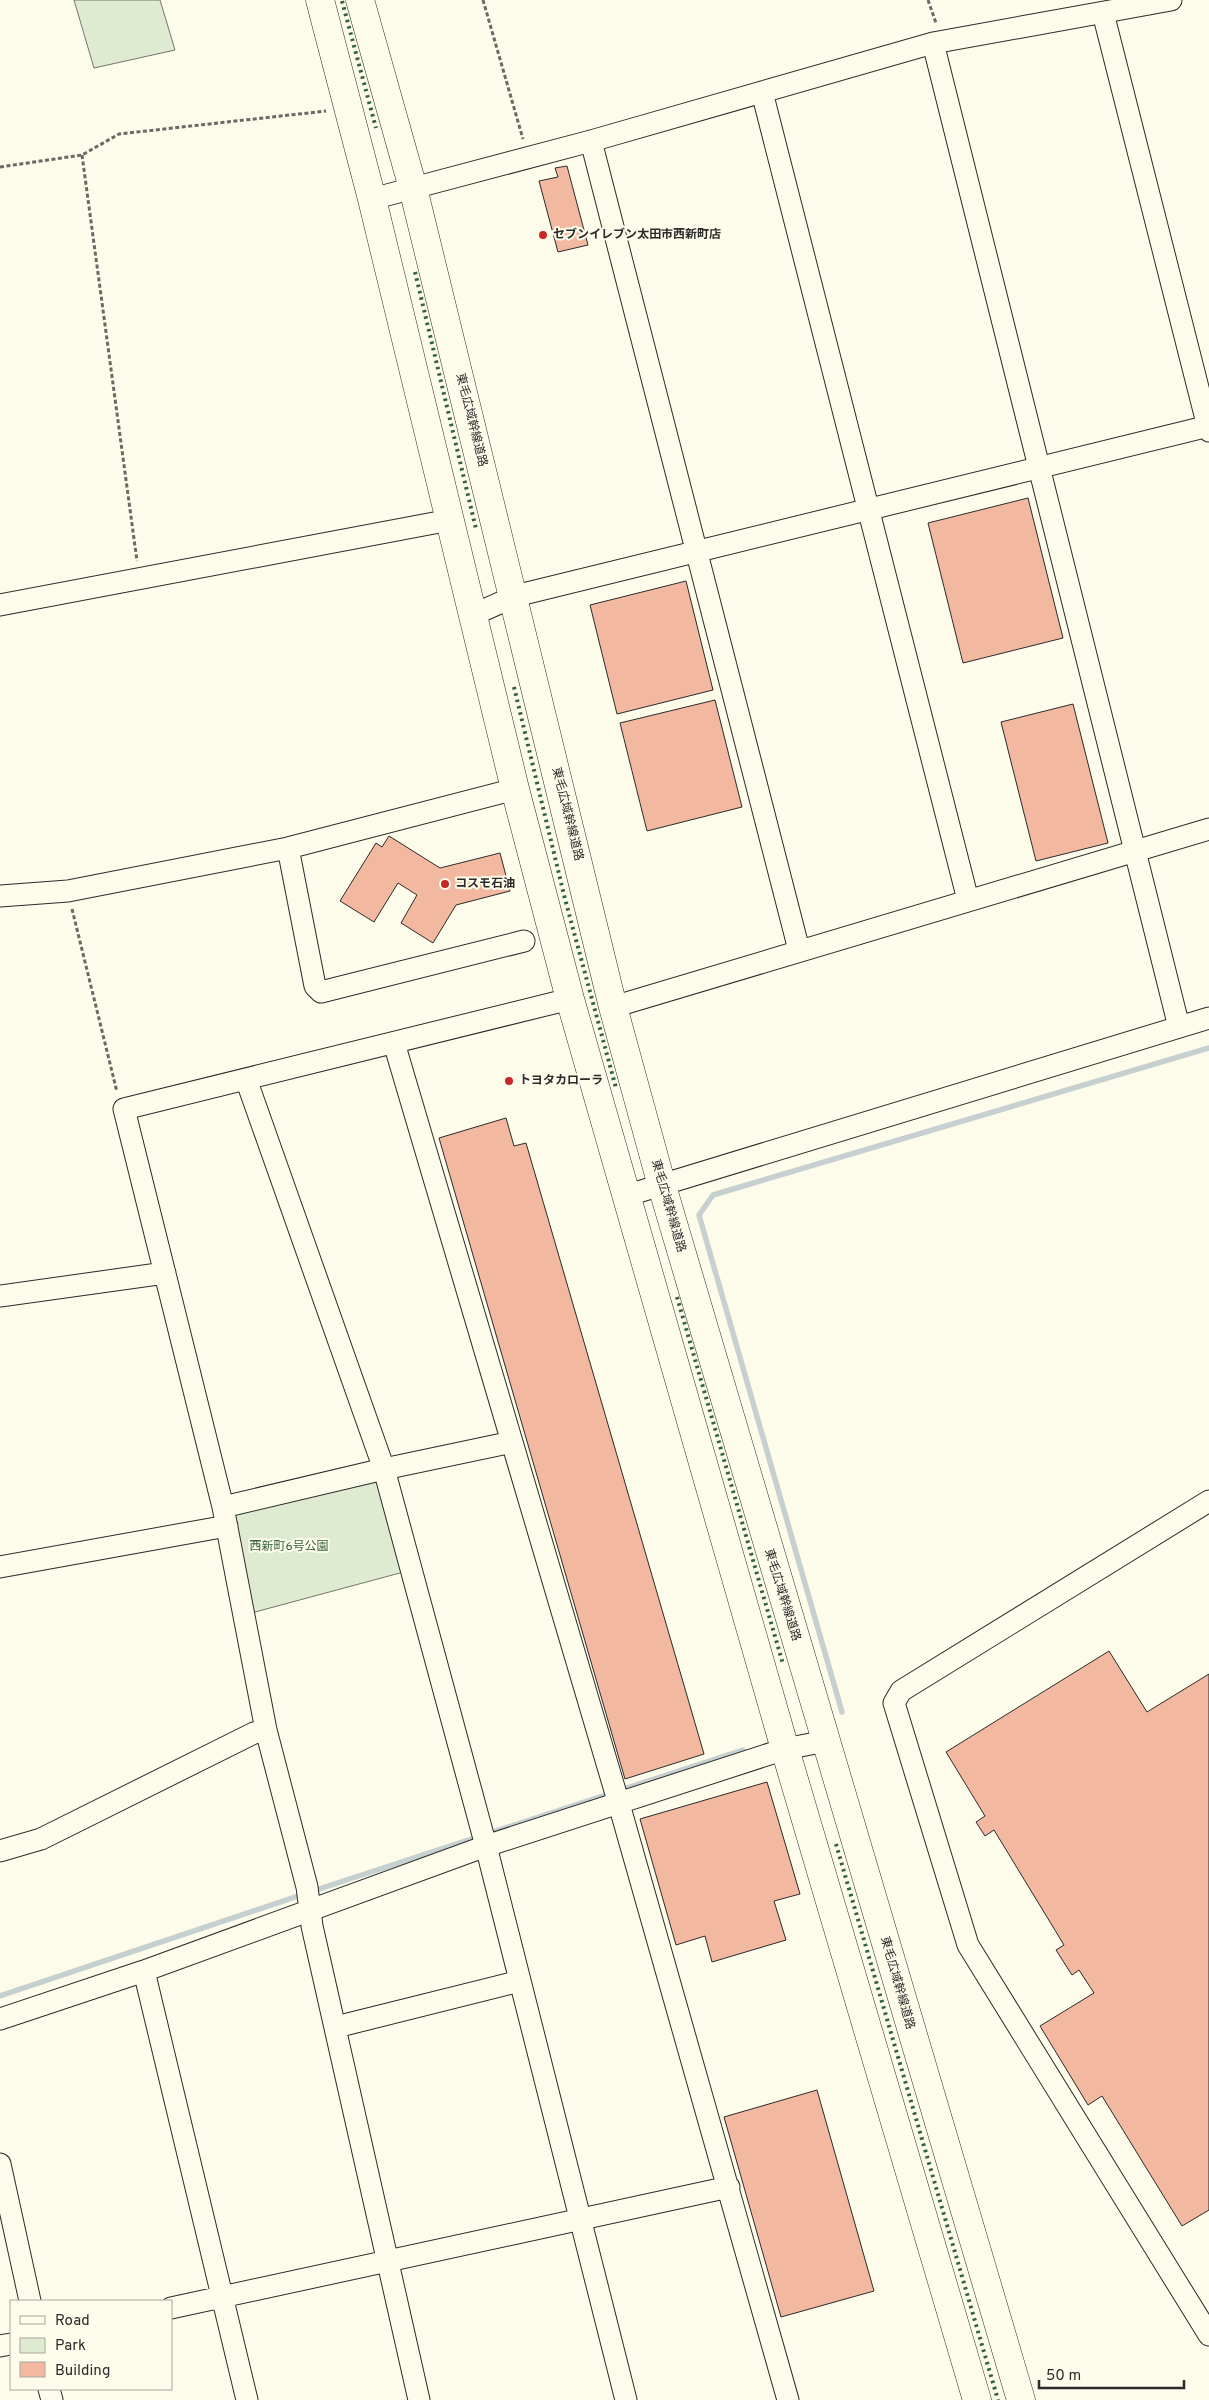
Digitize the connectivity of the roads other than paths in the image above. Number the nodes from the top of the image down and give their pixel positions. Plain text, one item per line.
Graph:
1 (320, 0) edge
2 (360, 0) edge
3 (1171, 0) edge
4 (1103, 13) junction
5 (933, 43) junction
6 (762, 92) junction
7 (591, 141) junction
8 (413, 188) junction
9 (372, 199) junction
10 (1209, 428) edge
11 (1038, 468) junction
12 (867, 511) junction
13 (450, 520) junction
14 (695, 551) junction
15 (515, 596) junction
16 (0, 605) edge
17 (473, 615) junction
18 (515, 789) junction
19 (1209, 828) edge
20 (288, 848) junction
21 (1134, 850) junction
22 (0, 896) edge
23 (968, 900) junction
24 (524, 941) dead end
25 (799, 950) junction
26 (570, 999) junction
27 (613, 1007) junction
28 (1209, 1018) edge
29 (1178, 1027) junction
30 (394, 1043) junction
31 (246, 1079) junction
32 (662, 1186) junction
33 (625, 1196) junction
34 (165, 1273) junction
35 (0, 1296) edge
36 (512, 1442) junction
37 (384, 1469) junction
38 (1209, 1502) edge
39 (225, 1516) junction
40 (0, 1567) edge
41 (266, 1730) junction
42 (826, 1741) junction
43 (785, 1749) junction
44 (619, 1804) junction
45 (486, 1846) junction
46 (0, 1851) edge
47 (310, 1908) junction
48 (144, 1971) junction
49 (520, 1982) junction
50 (0, 2019) edge
51 (336, 2027) junction
52 (0, 2164) edge
53 (729, 2187) junction
54 (582, 2221) junction
55 (388, 2260) junction
56 (223, 2297) junction
57 (30, 2300) edge
58 (172, 2308) edge
59 (1209, 2335) edge
60 (247, 2400) edge
61 (419, 2400) edge
62 (626, 2400) edge
63 (788, 2400) edge
64 (977, 2400) edge
65 (1020, 2400) edge

1 - 9 highway
2 - 8 highway, 東毛広域幹線道路
3 - 4 street
4 - 5 street
4 - 10 street
5 - 6 street
5 - 11 street
6 - 7 street
6 - 12 street
7 - 8 street
7 - 14 street
8 - 9 street
8 - 15 highway, 東毛広域幹線道路
9 - 13 highway
10 - 11 street
11 - 12 street
11 - 21 street
12 - 14 street
12 - 23 street
13 - 16 street
13 - 17 highway
14 - 15 street
14 - 25 street
15 - 17 street
15 - 27 highway, 東毛広域幹線道路
17 - 18 highway
18 - 20 street
18 - 26 highway
19 - 21 street
20 - 22 street
20 - 24 street
21 - 23 street
21 - 29 street
23 - 25 street
25 - 27 street
26 - 30 street
26 - 33 highway
27 - 32 highway, 東毛広域幹線道路
28 - 29 street
29 - 32 street
30 - 31 street
30 - 36 street
31 - 34 street
31 - 37 street
32 - 33 street
32 - 42 highway, 東毛広域幹線道路
33 - 43 highway
34 - 35 street
34 - 39 street
36 - 37 street
36 - 44 street
37 - 39 street
37 - 45 street
38 - 59 street
39 - 40 street
39 - 41 street
41 - 46 street
41 - 47 street
42 - 43 street
42 - 65 highway, 東毛広域幹線道路
43 - 44 street
43 - 64 highway
44 - 45 street
44 - 53 street
45 - 47 street
45 - 49 street
47 - 48 street
47 - 51 street
48 - 50 street
48 - 56 street
49 - 51 street
49 - 54 street
51 - 55 street
52 - 57 street
53 - 54 street
53 - 63 street
54 - 55 street
54 - 62 street
55 - 56 street
55 - 61 street
56 - 58 street
56 - 60 street

